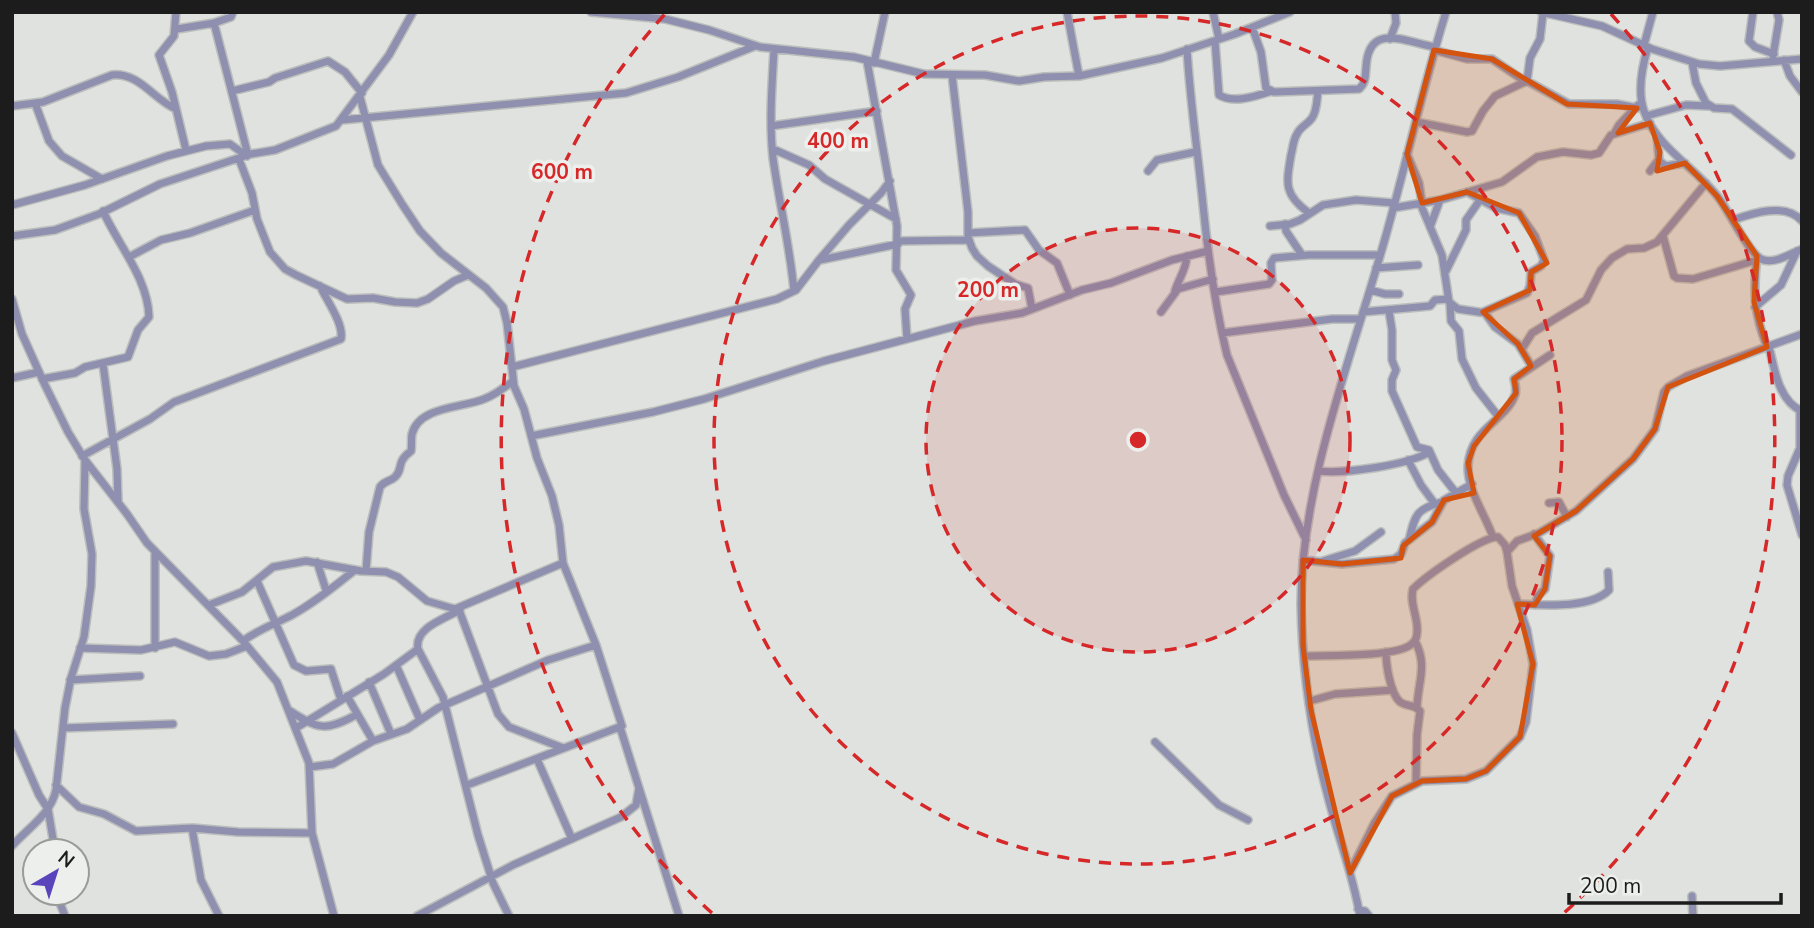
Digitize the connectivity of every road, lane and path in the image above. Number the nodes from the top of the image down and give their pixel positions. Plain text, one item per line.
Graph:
1 (176, 12) edge
2 (233, 12) edge
3 (413, 12) edge
4 (591, 12) edge
5 (885, 12) edge
6 (1067, 12) edge
7 (1213, 12) edge
8 (1290, 12) edge
9 (1395, 12) edge
10 (1446, 12) edge
11 (1653, 12) edge
12 (1753, 12) edge
13 (1777, 12) edge
14 (1542, 13) edge
15 (214, 23) junction
16 (1252, 27) junction
17 (177, 29) junction
18 (1390, 39) junction
19 (1217, 40) junction
20 (755, 46) junction
21 (1646, 46) junction
22 (1435, 48) junction
23 (774, 50) junction
24 (1187, 50) junction
25 (1773, 57) junction
26 (1802, 59) edge
27 (1784, 60) junction
28 (871, 62) junction
29 (1692, 62) junction
30 (951, 75) junction
31 (1079, 76) junction
32 (1527, 82) junction
33 (232, 91) junction
34 (1272, 91) junction
35 (1318, 91) junction
36 (1802, 92) edge
37 (361, 95) junction
38 (1643, 100) junction
39 (35, 103) junction
40 (12, 106) edge
41 (1708, 106) junction
42 (1637, 108) junction
43 (176, 109) junction
44 (877, 111) junction
45 (365, 119) junction
46 (1648, 119) junction
47 (342, 120) junction
48 (1417, 122) junction
49 (771, 126) junction
50 (1656, 131) junction
51 (1614, 134) junction
52 (773, 149) junction
53 (186, 150) junction
54 (1195, 152) junction
55 (1408, 154) junction
56 (1791, 155) dead end
57 (245, 156) junction
58 (1658, 160) junction
59 (1685, 163) junction
60 (1148, 171) dead end
61 (1650, 171) dead end
62 (102, 179) junction
63 (890, 181) junction
64 (1706, 183) junction
65 (1467, 192) junction
66 (1440, 200) junction
67 (1480, 200) junction
68 (1421, 203) junction
69 (12, 205) edge
70 (870, 206) junction
71 (1394, 206) junction
72 (255, 209) junction
73 (103, 211) junction
74 (1309, 213) junction
75 (896, 219) junction
76 (1733, 220) junction
77 (1802, 221) edge
78 (1285, 224) junction
79 (1270, 226) dead end
80 (1430, 228) junction
81 (12, 236) edge
82 (1663, 236) junction
83 (969, 237) junction
84 (898, 242) junction
85 (1799, 250) edge
86 (1208, 251) junction
87 (1301, 255) junction
88 (1380, 255) junction
89 (1187, 256) junction
90 (129, 257) junction
91 (1757, 258) junction
92 (819, 260) junction
93 (1418, 265) dead end
94 (1376, 268) junction
95 (1446, 272) junction
96 (468, 275) junction
97 (1213, 279) junction
98 (320, 286) junction
99 (1370, 290) junction
100 (794, 291) junction
101 (1175, 292) junction
102 (1216, 292) junction
103 (1070, 295) junction
104 (1399, 295) dead end
105 (12, 299) edge
106 (1449, 302) junction
107 (1755, 307) junction
108 (1032, 309) junction
109 (1390, 311) junction
110 (1161, 312) dead end
111 (1483, 312) junction
112 (1362, 315) junction
113 (1222, 334) junction
114 (1802, 334) edge
115 (907, 339) junction
116 (1768, 347) junction
117 (1522, 349) junction
118 (1550, 355) dead end
119 (103, 364) junction
120 (512, 367) junction
121 (1532, 367) junction
122 (41, 375) junction
123 (12, 378) edge
124 (513, 381) junction
125 (1801, 411) edge
126 (1499, 416) junction
127 (531, 436) junction
128 (113, 438) junction
129 (1430, 452) junction
130 (84, 458) junction
131 (1408, 460) junction
132 (1318, 471) junction
133 (1472, 484) junction
134 (1453, 494) junction
135 (1476, 496) junction
136 (118, 501) junction
137 (1438, 503) junction
138 (1549, 503) dead end
139 (1567, 517) junction
140 (1381, 532) dead end
141 (1534, 534) junction
142 (1802, 535) edge
143 (1493, 537) junction
144 (1306, 541) junction
145 (1409, 541) junction
146 (155, 551) junction
147 (1507, 552) junction
148 (1303, 561) junction
149 (317, 562) junction
150 (563, 563) junction
151 (1319, 563) junction
152 (355, 570) junction
153 (366, 571) junction
154 (1608, 572) dead end
155 (257, 581) junction
156 (326, 590) junction
157 (226, 600) junction
158 (1517, 604) junction
159 (209, 605) junction
160 (1535, 605) junction
161 (461, 609) junction
162 (220, 615) junction
163 (274, 622) junction
164 (1415, 641) junction
165 (245, 643) junction
166 (596, 645) junction
167 (80, 648) junction
168 (155, 648) junction
169 (418, 649) junction
170 (1386, 652) junction
171 (1304, 656) junction
172 (396, 665) junction
173 (140, 676) dead end
174 (71, 680) junction
175 (369, 682) junction
176 (488, 687) junction
177 (357, 690) junction
178 (1394, 690) junction
179 (373, 692) junction
180 (344, 698) junction
181 (1310, 701) junction
182 (444, 705) junction
183 (1417, 707) junction
184 (290, 710) junction
185 (356, 715) junction
186 (420, 720) junction
187 (307, 722) junction
188 (173, 724) dead end
189 (620, 727) junction
190 (63, 728) junction
191 (296, 728) junction
192 (12, 733) edge
193 (390, 734) junction
194 (373, 741) junction
195 (1155, 742) dead end
196 (563, 748) junction
197 (537, 759) junction
198 (310, 767) junction
199 (1416, 783) junction
200 (57, 785) junction
201 (467, 785) junction
202 (639, 788) junction
203 (48, 809) junction
204 (1248, 820) dead end
205 (192, 828) junction
206 (312, 832) junction
207 (53, 837) edge
208 (572, 839) junction
209 (12, 846) edge
210 (1350, 873) junction
211 (491, 878) junction
212 (1692, 896) dead end
213 (1359, 912) edge
214 (219, 916) edge
215 (334, 916) edge
216 (417, 916) edge
217 (509, 916) edge
218 (679, 916) edge
219 (1369, 916) edge
220 (1693, 916) edge

1 - 17 street
2 - 15 street
3 - 37 street
4 - 20 street
5 - 28 street
6 - 31 street
7 - 19 street
8 - 16 street
9 - 18 street
10 - 22 street
11 - 21 street
12 - 25 street
13 - 25 street
14 - 21 street
14 - 32 street
15 - 17 street
15 - 33 street
16 - 19 street
16 - 34 street
17 - 43 street
18 - 22 street
18 - 35 street
19 - 24 street
19 - 34 street
20 - 23 street
20 - 45 street
21 - 29 street
21 - 38 street
22 - 32 street
22 - 48 street
23 - 28 street
23 - 49 street
24 - 31 street
24 - 54 street
25 - 27 street
25 - 29 street
26 - 27 street
27 - 36 street
28 - 30 street
28 - 44 street
29 - 41 street
30 - 31 street
30 - 83 street
32 - 42 street
32 - 48 street
33 - 37 street
33 - 57 street
34 - 35 street
35 - 74 street
37 - 45 street
37 - 47 street
38 - 42 street
38 - 46 street
39 - 40 street
39 - 43 street
39 - 62 street
41 - 46 street
41 - 56 street
42 - 51 street
43 - 53 street
44 - 49 street
44 - 63 street
45 - 47 street
45 - 96 street
46 - 50 street
46 - 51 street
47 - 57 street
48 - 55 street
49 - 52 street
50 - 58 street
50 - 59 street
51 - 65 street
52 - 70 street
52 - 100 street
53 - 57 street
53 - 62 street
54 - 60 street
54 - 86 street
55 - 68 street
55 - 71 street
57 - 72 street
57 - 73 street
58 - 59 street
58 - 61 street
59 - 64 street
62 - 69 street
63 - 70 street
63 - 75 street
64 - 76 street
64 - 82 street
65 - 66 street
65 - 67 street
66 - 68 street
66 - 80 street
67 - 95 street
67 - 111 street
68 - 71 street
68 - 80 street
70 - 75 street
70 - 92 street
71 - 74 street
71 - 88 street
72 - 90 street
72 - 98 street
73 - 81 street
73 - 90 street
74 - 78 street
75 - 84 street
76 - 77 street
76 - 91 street
78 - 79 street
78 - 87 street
80 - 95 street
82 - 91 street
82 - 117 street
83 - 84 street
83 - 103 street
83 - 108 street
84 - 92 street
84 - 115 street
85 - 91 street
85 - 107 street
86 - 89 street
86 - 97 street
87 - 88 street
87 - 102 street
88 - 94 street
89 - 101 street
89 - 103 street
90 - 119 street
91 - 107 street
92 - 100 street
93 - 94 street
94 - 99 street
95 - 106 street
96 - 98 street
96 - 120 street
97 - 101 street
97 - 102 street
98 - 128 street
99 - 104 street
99 - 112 street
100 - 120 street
101 - 110 street
102 - 113 street
103 - 108 street
105 - 122 street
106 - 109 street
106 - 111 street
106 - 126 street
107 - 116 street
108 - 115 street
109 - 112 street
109 - 129 street
111 - 117 street
112 - 113 street
112 - 132 street
113 - 144 street
114 - 116 street
115 - 127 street
116 - 125 street
116 - 139 street
117 - 121 street
118 - 121 street
119 - 122 street
119 - 128 street
120 - 124 street
121 - 126 street
122 - 123 street
122 - 130 street
124 - 127 street
124 - 153 street
125 - 142 street
126 - 133 street
127 - 150 street
128 - 130 street
128 - 136 street
129 - 131 street
129 - 134 street
130 - 136 street
130 - 167 street
131 - 132 street
131 - 137 street
132 - 144 street
133 - 134 street
133 - 135 street
134 - 135 street
134 - 137 street
135 - 143 street
136 - 146 street
137 - 145 street
137 - 145 street
138 - 139 street
139 - 141 street
140 - 151 street
141 - 147 street
141 - 160 street
143 - 147 street
143 - 164 street
144 - 148 street
145 - 151 street
146 - 159 street
146 - 168 street
147 - 158 street
148 - 151 street
148 - 171 street
149 - 152 street
149 - 155 street
149 - 156 street
150 - 161 street
150 - 166 street
152 - 153 street
152 - 156 street
153 - 161 street
154 - 160 street
155 - 157 street
155 - 163 street
156 - 163 street
157 - 159 street
157 - 162 street
158 - 160 street
158 - 199 street
159 - 162 street
161 - 169 street
161 - 176 street
162 - 165 street
163 - 165 street
163 - 180 street
164 - 170 street
164 - 183 street
165 - 168 street
165 - 184 street
166 - 176 street
166 - 189 street
167 - 168 street
167 - 174 street
169 - 172 street
169 - 182 street
170 - 171 street
170 - 178 street
171 - 181 street
172 - 175 street
172 - 186 street
173 - 174 street
174 - 190 street
175 - 177 street
175 - 179 street
176 - 182 street
176 - 196 street
177 - 179 street
177 - 180 street
178 - 181 street
178 - 183 street
179 - 193 street
180 - 185 street
180 - 187 street
181 - 210 street
182 - 186 street
182 - 201 street
183 - 199 street
184 - 187 street
184 - 191 street
185 - 187 street
185 - 194 street
186 - 193 street
187 - 191 street
188 - 190 street
189 - 196 street
189 - 202 street
190 - 200 street
191 - 198 street
192 - 203 street
193 - 194 street
194 - 198 street
195 - 204 street
196 - 197 street
197 - 201 street
197 - 208 street
198 - 206 street
199 - 210 street
200 - 203 street
200 - 205 street
201 - 211 street
202 - 208 street
202 - 218 street
203 - 207 street
203 - 209 street
205 - 206 street
205 - 214 street
206 - 215 street
208 - 211 street
210 - 213 street
211 - 216 street
211 - 217 street
212 - 220 street
213 - 219 street

